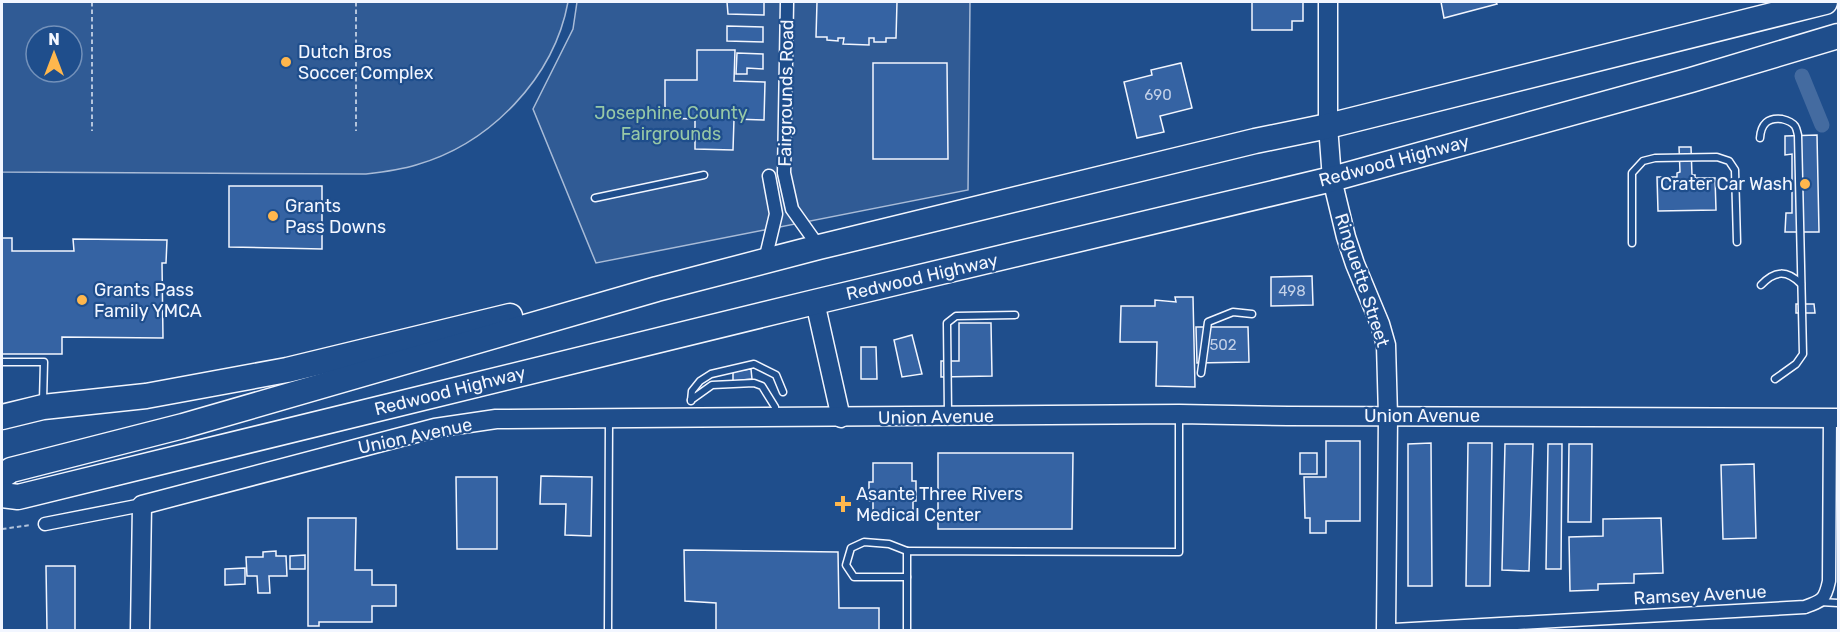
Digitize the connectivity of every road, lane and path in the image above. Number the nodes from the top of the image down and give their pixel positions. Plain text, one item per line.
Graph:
1 (92, 2) edge
2 (356, 2) edge
3 (787, 2) edge
4 (1328, 2) edge
5 (1825, 2) edge
6 (1839, 36) edge
7 (1839, 51) edge
8 (1691, 80) junction
9 (1328, 126) junction
10 (92, 130) dead end
11 (356, 130) dead end
12 (1760, 138) dead end
13 (704, 175) dead end
14 (769, 176) dead end
15 (1332, 179) junction
16 (595, 198) dead end
17 (1737, 242) dead end
18 (1632, 243) dead end
19 (819, 247) junction
20 (765, 261) junction
21 (1801, 284) junction
22 (1761, 285) dead end
23 (657, 289) junction
24 (815, 302) junction
25 (1252, 314) dead end
26 (1015, 315) dead end
27 (2, 362) edge
28 (1201, 373) dead end
29 (1775, 379) dead end
30 (783, 392) dead end
31 (43, 407) junction
32 (775, 407) dead end
33 (2, 408) edge
34 (1179, 414) junction
35 (1388, 416) junction
36 (2, 417) edge
37 (948, 417) junction
38 (609, 418) junction
39 (841, 418) junction
40 (1834, 418) edge
41 (2, 476) edge
42 (2, 495) edge
43 (142, 505) junction
44 (45, 524) joint
45 (2, 529) edge
46 (907, 551) junction
47 (907, 578) junction
48 (1820, 602) junction
49 (1839, 603) edge
50 (140, 630) edge
51 (608, 630) edge
52 (907, 630) edge
53 (1386, 630) edge
54 (1395, 630) edge

1 - 10 path
2 - 11 path
3 - 19 street, Fairgrounds Road
4 - 9 street, Ringuette Street
5 - 9 highway, Redwood Highway
6 - 8 highway, Redwood Highway
7 - 8 highway
8 - 15 highway, Redwood Highway
9 - 15 street, Ringuette Street
9 - 19 highway, Redwood Highway
12 - 21 lane
13 - 16 lane
14 - 20 street
15 - 24 highway, Redwood Highway
15 - 35 street, Ringuette Street
17 - 18 lane
19 - 20 highway, Redwood Highway
20 - 23 highway, Redwood Highway
21 - 22 lane
21 - 29 lane
23 - 31 highway
23 - 41 highway, Redwood Highway
24 - 39 street
24 - 42 highway, Redwood Highway
25 - 28 lane
26 - 37 lane
27 - 31 lane
30 - 32 lane
31 - 33 street
31 - 36 highway
34 - 35 street, Union Avenue
34 - 37 street, Union Avenue
34 - 46 lane
35 - 40 street, Union Avenue
35 - 53 street, Ringuette Street
37 - 39 street, Union Avenue
38 - 39 street, Union Avenue
38 - 43 street, Union Avenue
38 - 51 lane
40 - 48 street
43 - 44 street, Union Avenue
43 - 50 street
44 - 45 path
46 - 47 lane
46 - 47 lane
47 - 52 lane
48 - 49 lane
48 - 54 street, Ramsey Avenue

